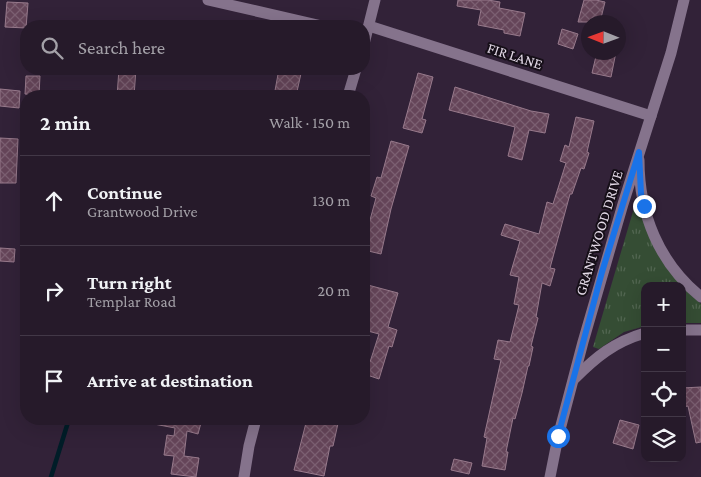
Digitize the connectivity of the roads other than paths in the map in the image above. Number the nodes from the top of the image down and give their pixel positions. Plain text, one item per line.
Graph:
1 (208, 0) edge
2 (375, 0) edge
3 (684, 0) edge
4 (296, 20) edge
5 (370, 20) edge
6 (370, 36) edge
7 (354, 75) edge
8 (350, 90) edge
9 (651, 116) junction
10 (639, 152) junction
11 (701, 297) edge
12 (686, 330) edge
13 (701, 330) edge
14 (641, 334) edge
15 (572, 380) junction
16 (254, 425) edge
17 (244, 477) edge
18 (550, 477) edge

1 - 4 street
2 - 5 street
3 - 9 street, GRANTWOOD DRIVE
6 - 9 street, FIR LANE
7 - 8 street
9 - 10 street, GRANTWOOD DRIVE
10 - 11 street
10 - 15 street, GRANTWOOD DRIVE
12 - 13 street
14 - 15 street
15 - 18 street, GRANTWOOD DRIVE
16 - 17 street

